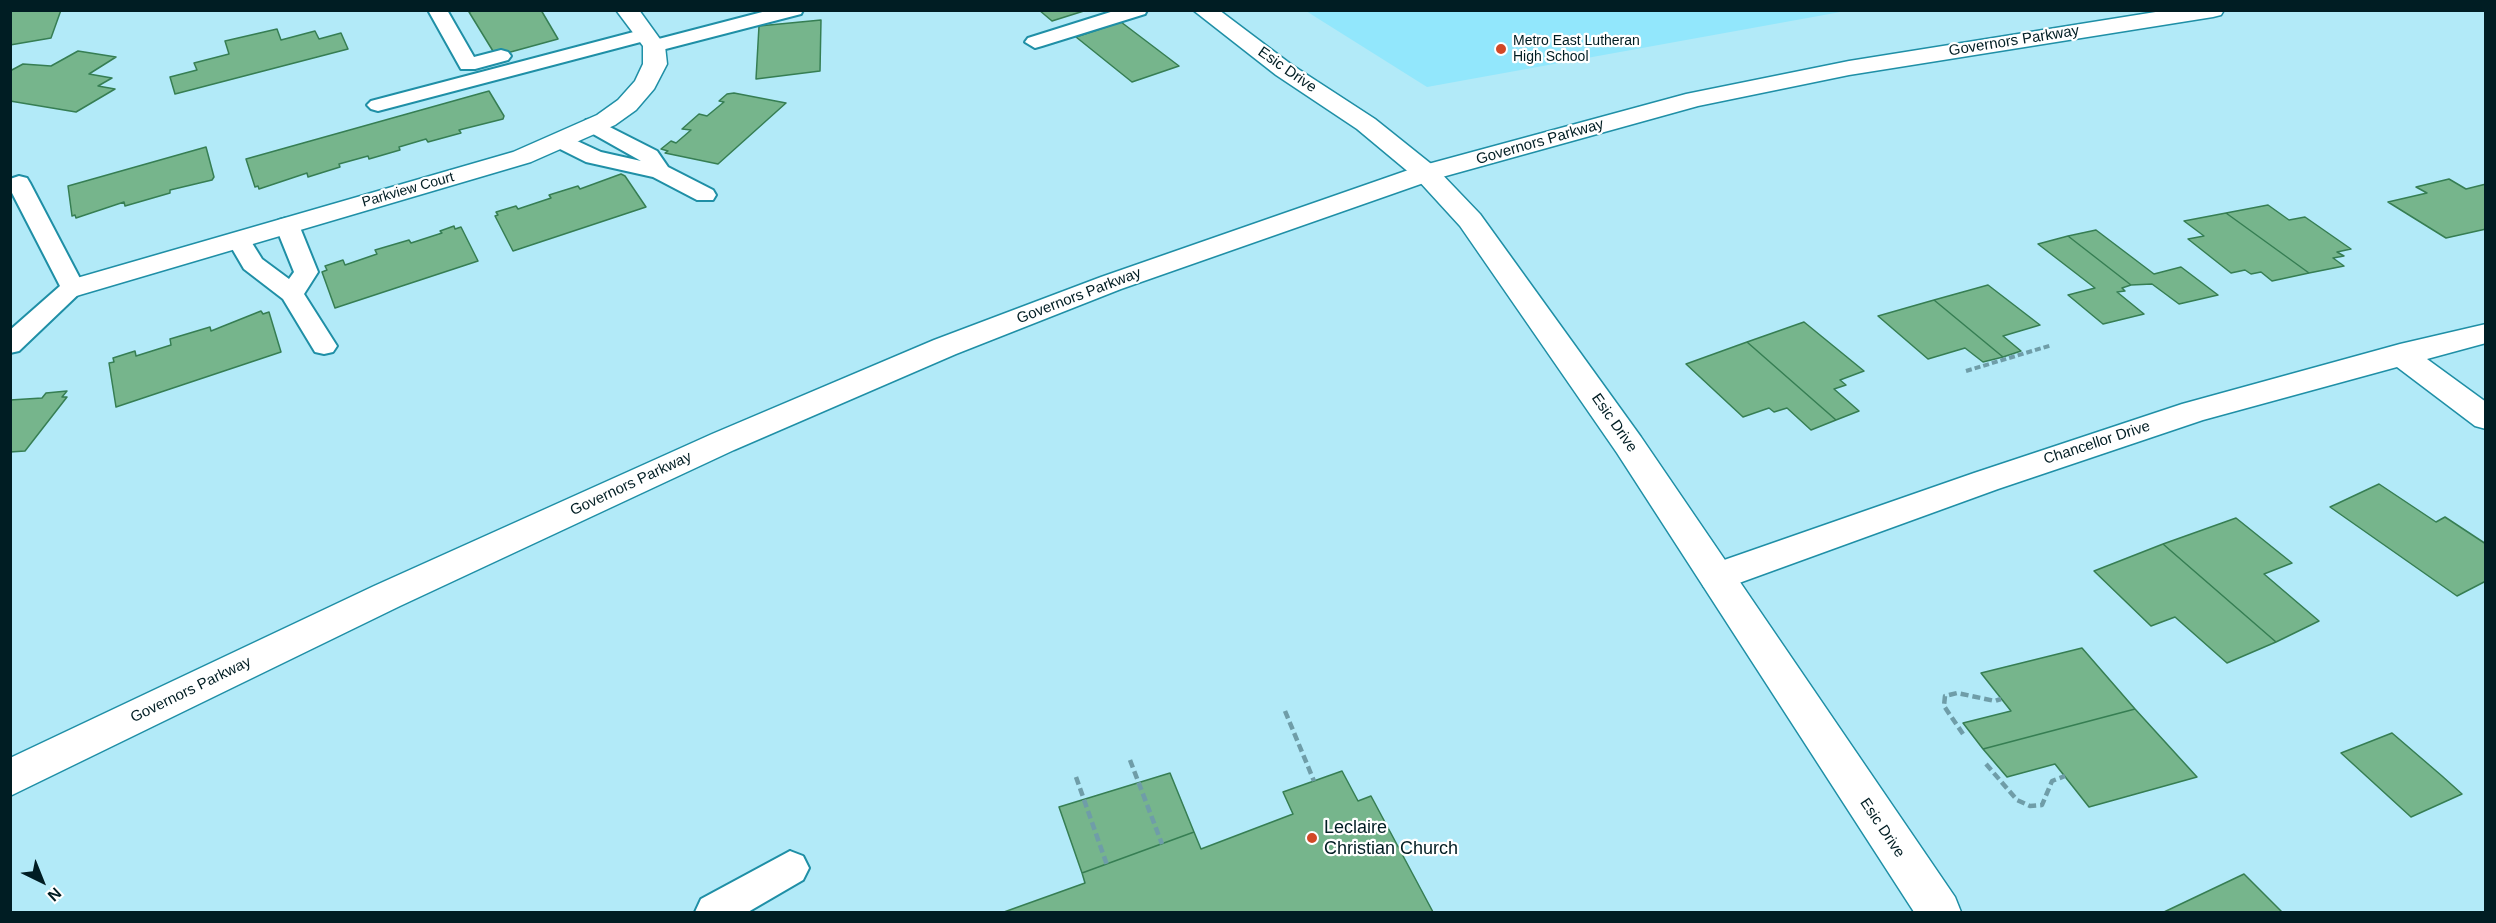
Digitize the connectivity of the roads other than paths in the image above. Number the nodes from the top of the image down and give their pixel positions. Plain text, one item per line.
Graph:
1 (438, 10) edge
2 (794, 10) edge
3 (1138, 10) edge
4 (1204, 10) edge
5 (2213, 10) edge
6 (641, 28) edge
7 (1035, 42) dead end
8 (378, 105) dead end
9 (594, 125) junction
10 (562, 141) junction
11 (660, 172) junction
12 (1426, 173) junction
13 (19, 183) dead end
14 (705, 195) dead end
15 (287, 225) junction
16 (239, 240) junction
17 (73, 288) junction
18 (292, 294) junction
19 (10, 320) edge
20 (2486, 333) edge
21 (10, 345) edge
22 (324, 346) dead end
23 (2400, 354) junction
24 (2486, 418) edge
25 (1717, 577) junction
26 (10, 778) edge
27 (790, 868) dead end
28 (714, 912) edge
29 (1939, 912) edge

1 - 6 lane
2 - 6 lane
3 - 7 lane
4 - 12 street, Esic Drive
5 - 12 street, Governors Parkway
6 - 8 lane
6 - 9 street, Parkview Court
9 - 10 street, Parkview Court
9 - 11 lane
10 - 11 lane
10 - 15 street, Parkview Court
11 - 14 lane
12 - 25 street, Esic Drive
12 - 26 street, Governors Parkway
13 - 17 lane
15 - 16 street, Parkview Court
15 - 18 lane
16 - 17 street, Parkview Court
16 - 18 lane
17 - 19 lane
17 - 21 lane
18 - 22 lane
20 - 23 street, Chancellor Drive
23 - 24 street
23 - 25 street, Chancellor Drive
25 - 29 street, Esic Drive
27 - 28 lane

